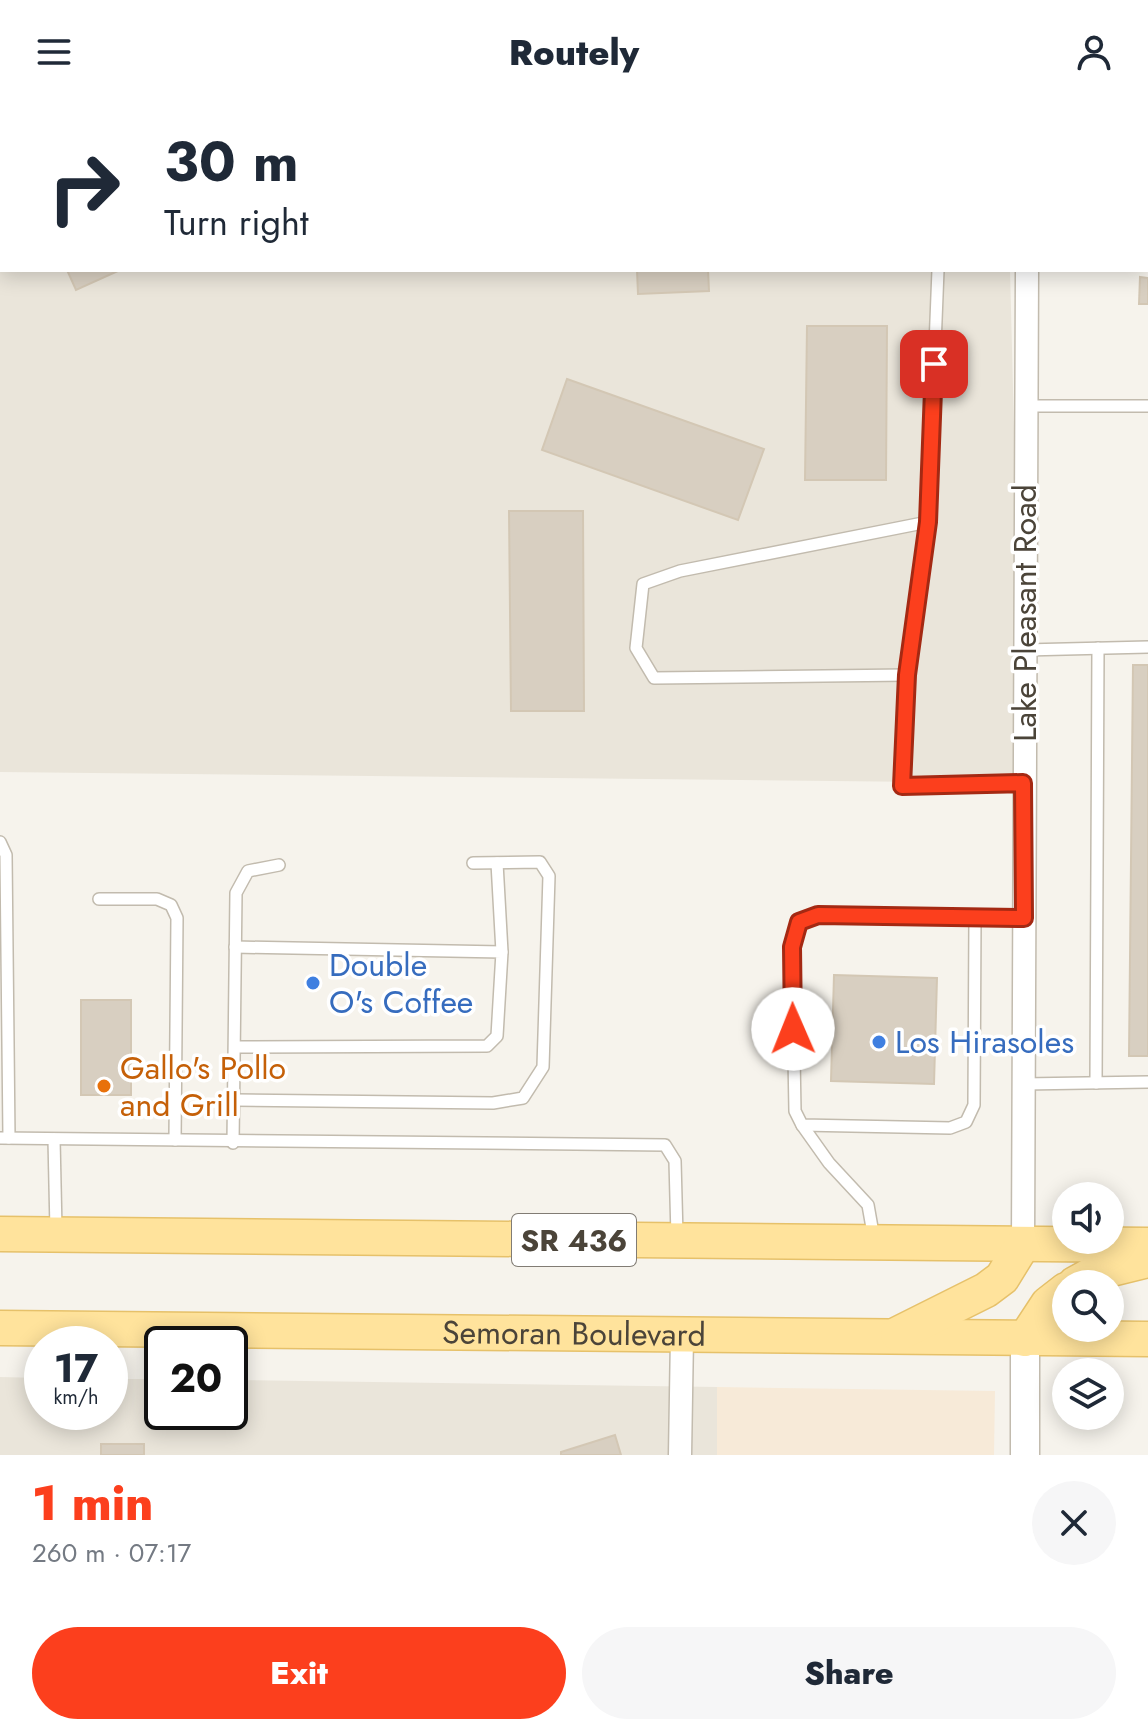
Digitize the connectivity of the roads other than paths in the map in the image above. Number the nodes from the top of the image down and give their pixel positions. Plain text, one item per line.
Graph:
1 (938, 272) edge
2 (1027, 272) edge
3 (1026, 406) junction
4 (1148, 406) edge
5 (928, 522) junction
6 (1148, 647) edge
7 (1098, 648) junction
8 (1025, 650) junction
9 (907, 675) junction
10 (1023, 783) junction
11 (0, 842) edge
12 (473, 863) dead end
13 (497, 863) junction
14 (279, 865) dead end
15 (99, 899) dead end
16 (975, 918) junction
17 (1024, 918) junction
18 (235, 947) junction
19 (502, 952) junction
20 (236, 1047) junction
21 (4, 1077) edge
22 (1148, 1082) edge
23 (1096, 1083) junction
24 (1024, 1084) junction
25 (236, 1100) junction
26 (802, 1125) junction
27 (4, 1138) edge
28 (54, 1139) junction
29 (175, 1140) junction
30 (233, 1143) junction
31 (0, 1234) edge
32 (56, 1234) junction
33 (677, 1241) junction
34 (875, 1243) junction
35 (1023, 1244) junction
36 (1148, 1245) edge
37 (1148, 1260) edge
38 (1107, 1270) edge
39 (1052, 1301) edge
40 (0, 1328) edge
41 (682, 1336) junction
42 (891, 1338) junction
43 (1025, 1339) junction
44 (1148, 1339) edge
45 (680, 1455) edge
46 (1025, 1455) edge

1 - 5 lane
2 - 3 street, Lake Pleasant Road
3 - 4 lane
3 - 8 street, Lake Pleasant Road
5 - 9 lane
5 - 9 lane
6 - 7 lane
7 - 8 lane
7 - 23 lane
8 - 10 street, Lake Pleasant Road
9 - 10 lane
10 - 17 street, Lake Pleasant Road
11 - 21 lane
12 - 13 lane
13 - 19 lane
13 - 25 lane
14 - 18 lane
15 - 29 lane
16 - 17 lane
16 - 26 lane
16 - 26 lane
17 - 24 street, Lake Pleasant Road
18 - 19 lane
18 - 20 lane
19 - 20 lane
20 - 25 lane
21 - 27 lane
22 - 23 lane
23 - 24 lane
24 - 35 street, Lake Pleasant Road
25 - 30 lane
26 - 34 lane
27 - 28 lane
28 - 29 lane
28 - 32 lane
29 - 30 lane
30 - 33 lane
31 - 32 main road, SR 436
32 - 33 main road, SR 436
33 - 34 main road, SR 436
34 - 35 main road, SR 436
35 - 36 main road, SR 436
35 - 42 main road
37 - 38 main road
39 - 43 main road
40 - 41 main road, Semoran Boulevard
41 - 42 main road, Semoran Boulevard
41 - 45 street
42 - 43 main road, Semoran Boulevard
43 - 44 main road, Semoran Boulevard
43 - 46 street

